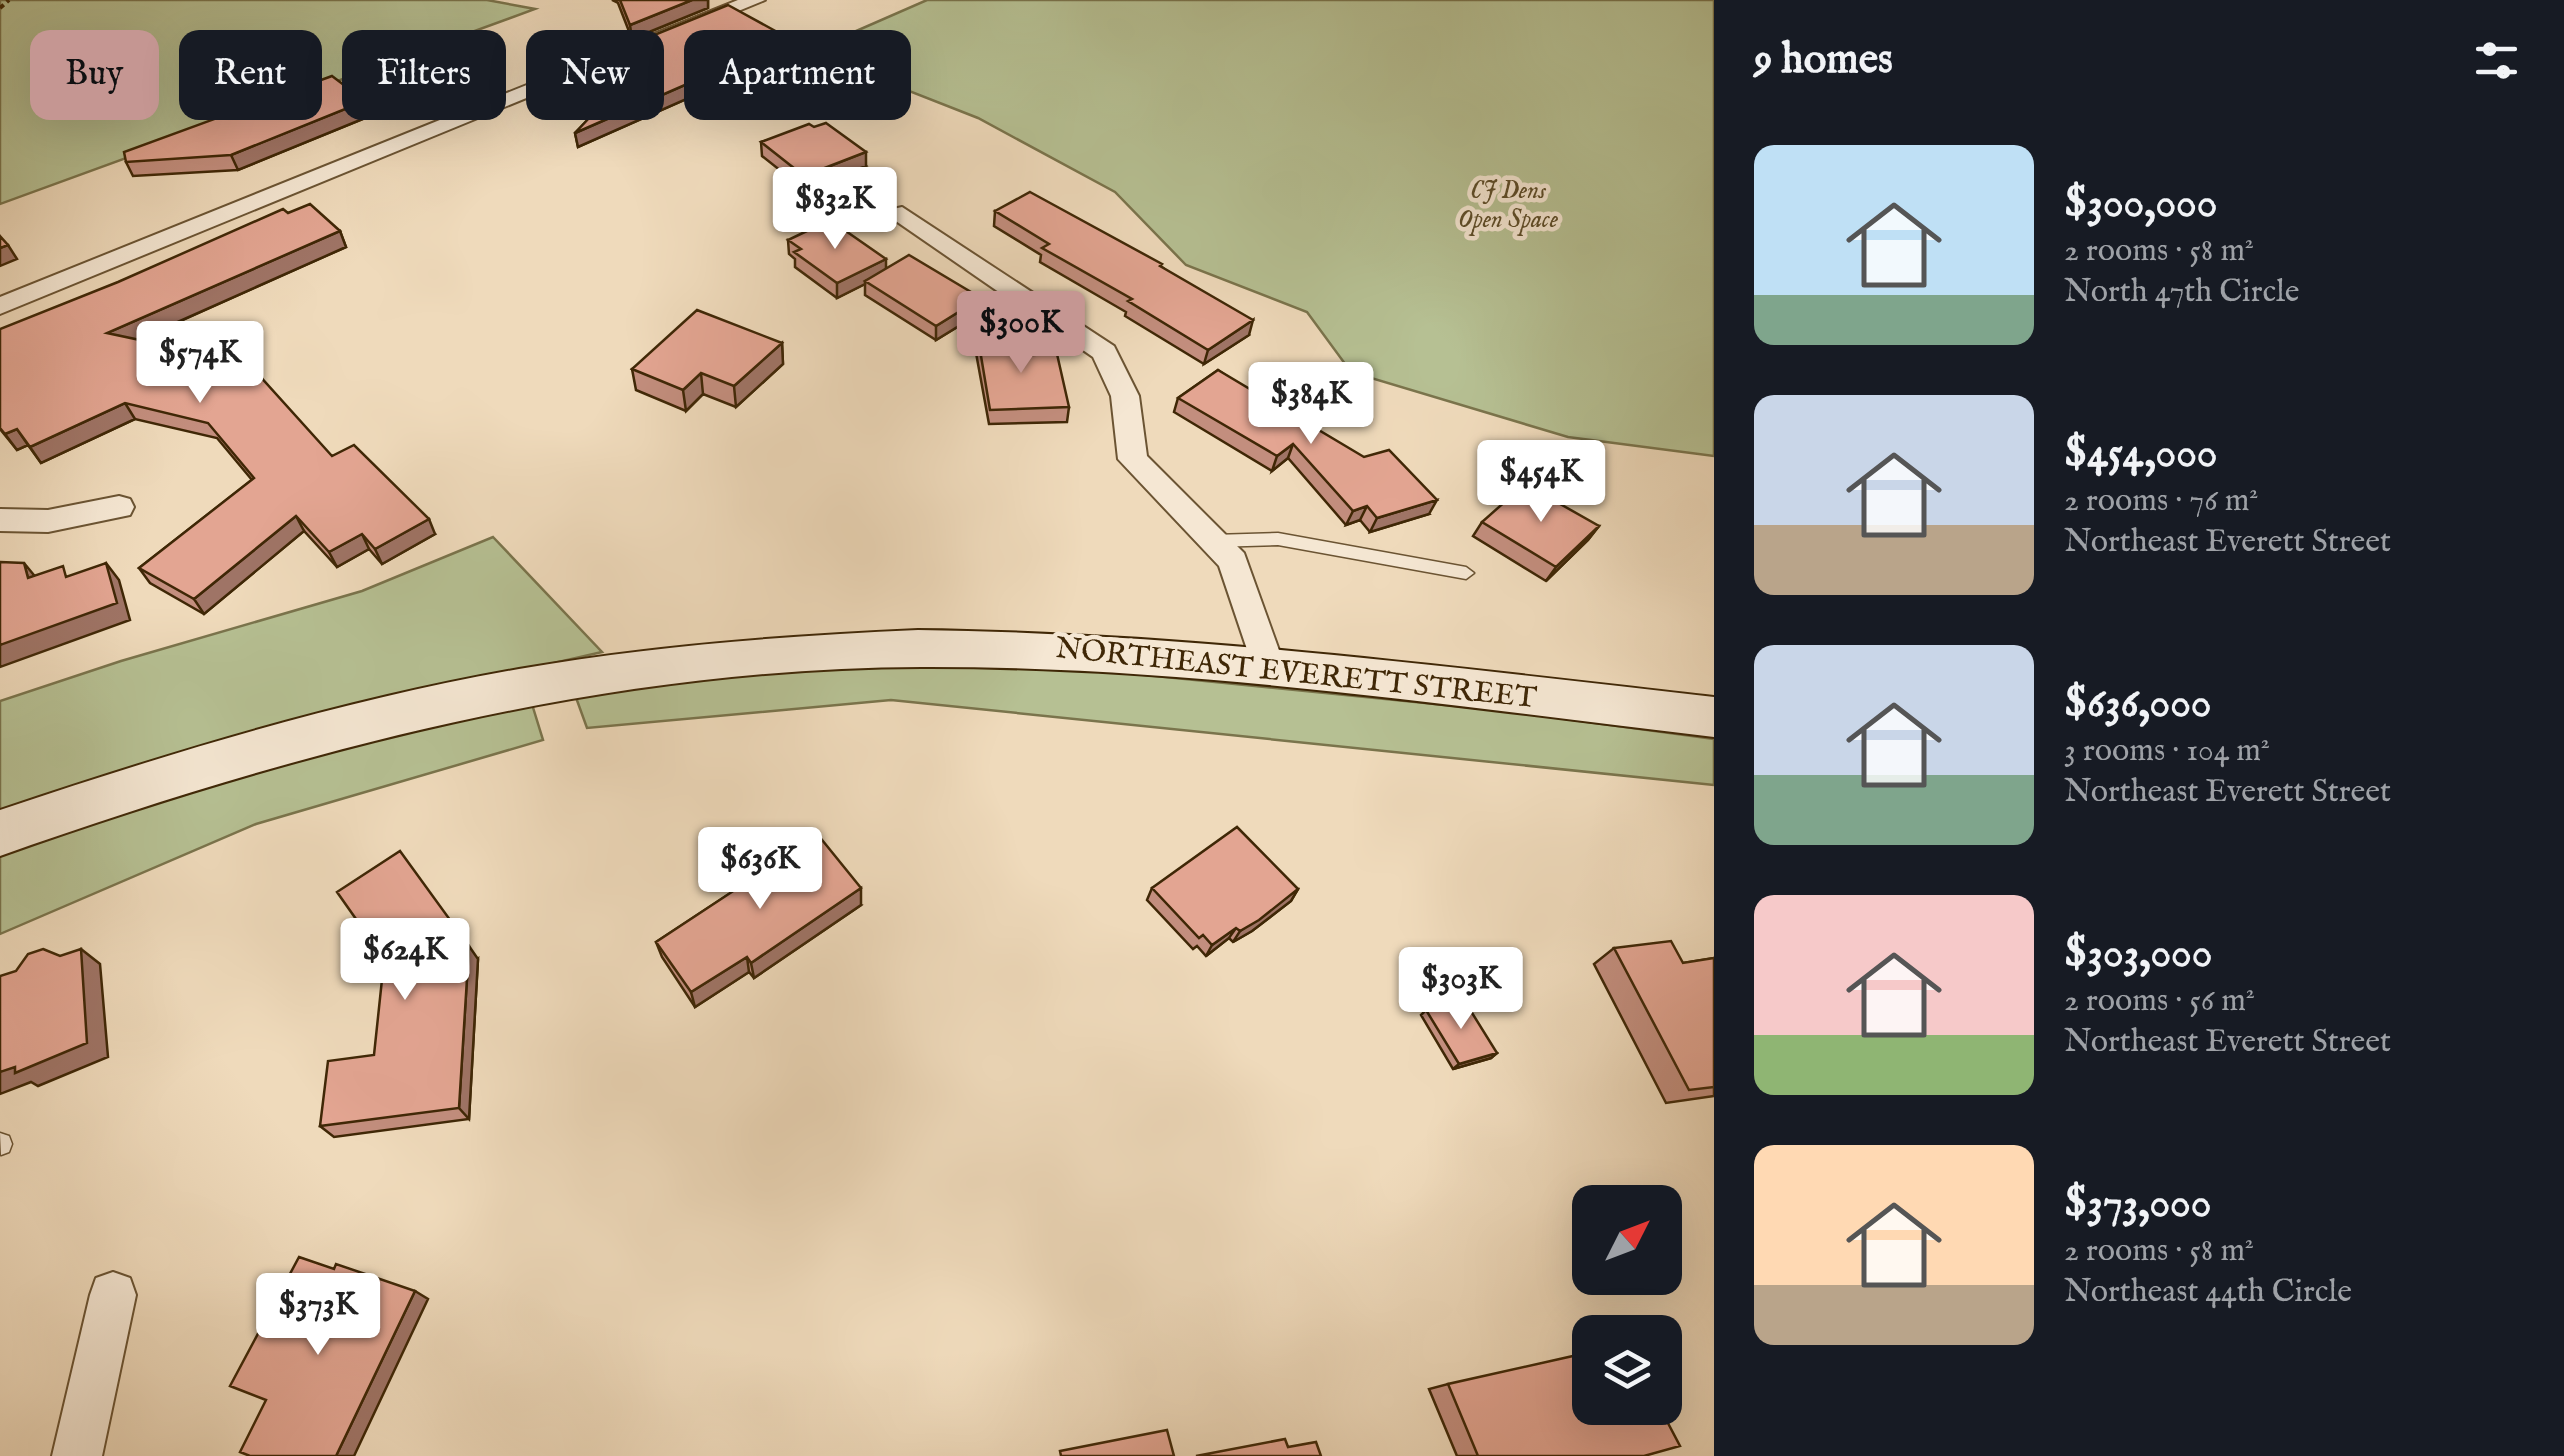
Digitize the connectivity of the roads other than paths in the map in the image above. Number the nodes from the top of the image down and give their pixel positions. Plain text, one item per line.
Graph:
1 (755, 0) edge
2 (902, 214) dead end
3 (0, 306) edge
4 (119, 507) dead end
5 (0, 520) edge
6 (1213, 541) junction
7 (1466, 573) dead end
8 (1268, 667) junction
9 (1714, 717) edge
10 (0, 833) edge
11 (113, 1295) dead end
12 (77, 1456) edge

1 - 3 street
2 - 6 street
4 - 5 street
6 - 7 lane
6 - 8 street
8 - 9 main road, NORTHEAST EVERETT STREET
8 - 10 main road, NORTHEAST EVERETT STREET
11 - 12 street

